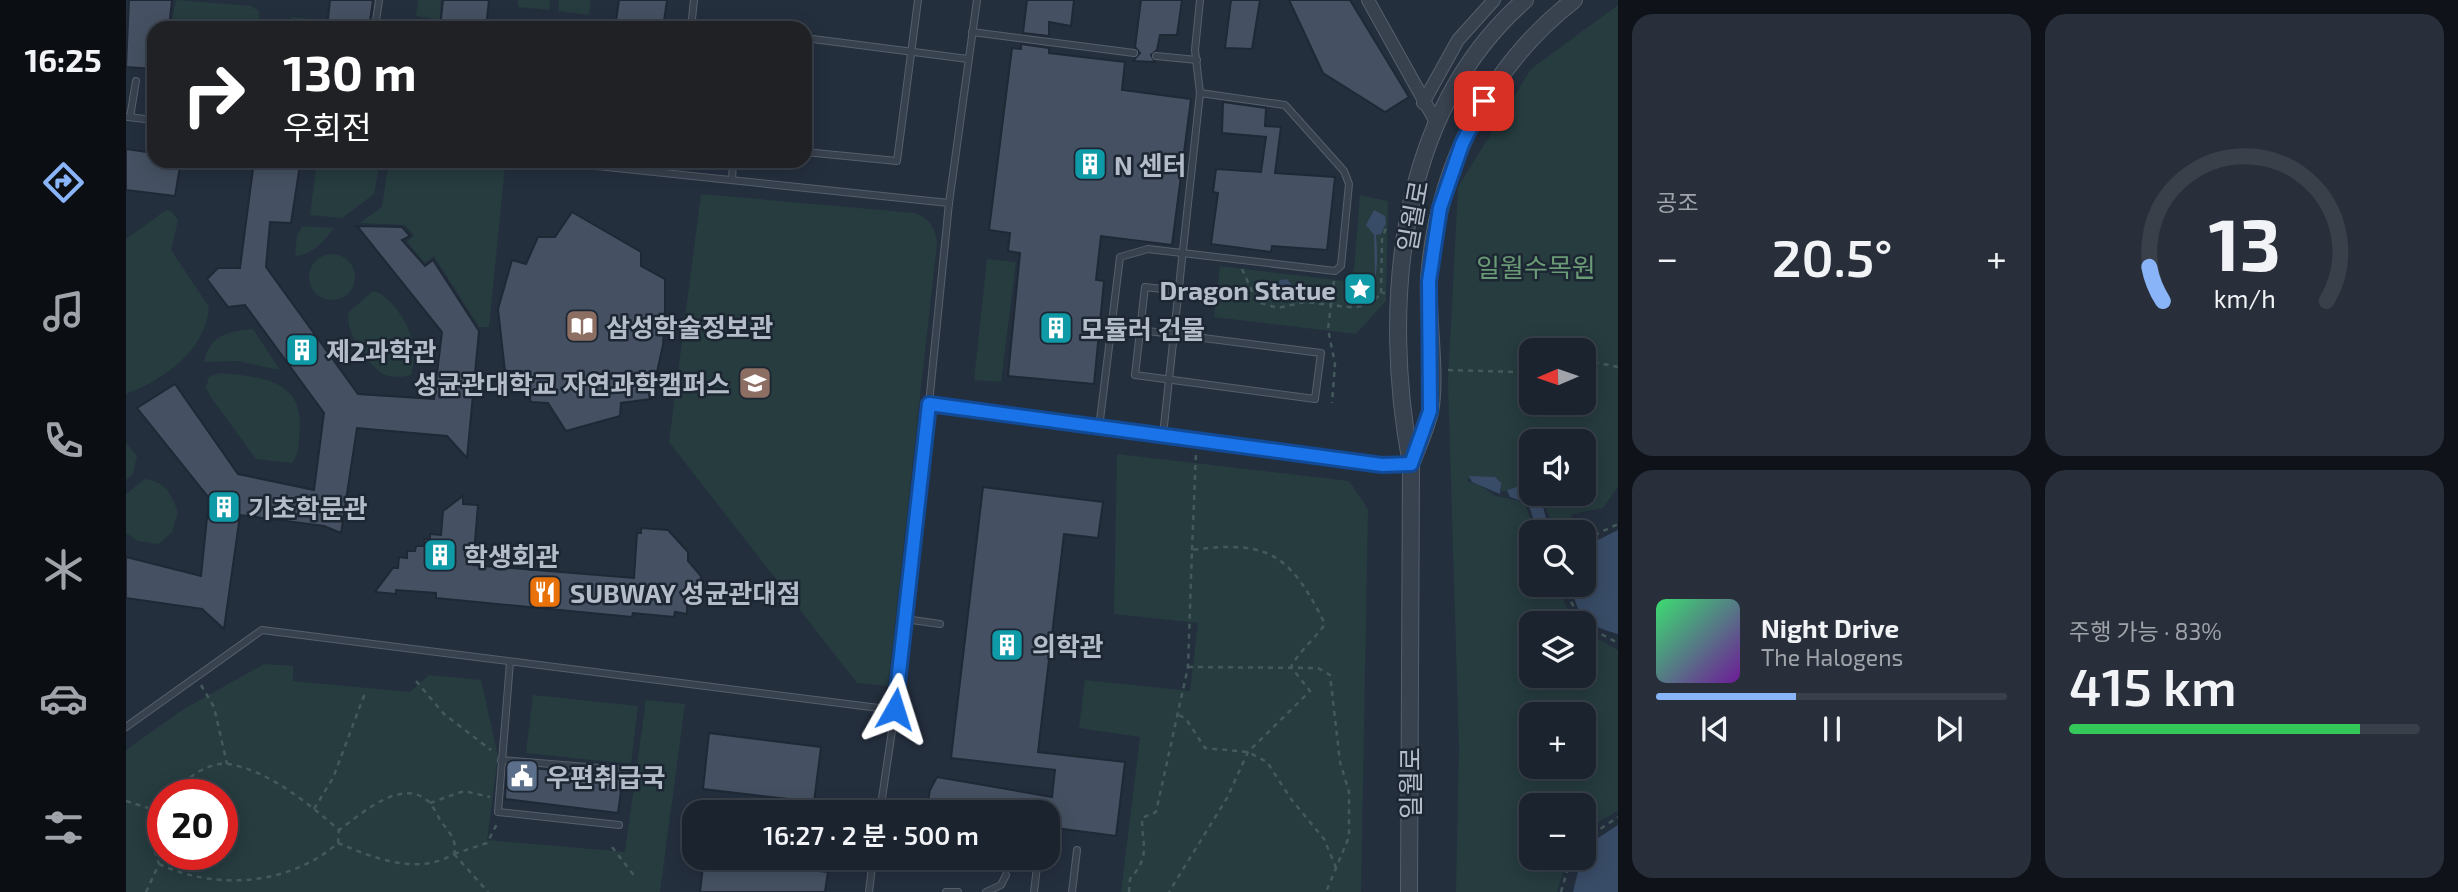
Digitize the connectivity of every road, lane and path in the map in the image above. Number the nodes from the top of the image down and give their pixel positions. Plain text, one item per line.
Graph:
1 (379, 0) edge
2 (694, 0) edge
3 (918, 0) edge
4 (976, 0) edge
5 (1200, 0) edge
6 (1368, 0) edge
7 (1494, 0) edge
8 (1525, 0) edge
9 (1574, 0) edge
10 (375, 21) edge
11 (692, 21) edge
12 (972, 32) junction
13 (812, 39) edge
14 (913, 51) junction
15 (1134, 53) dead end
16 (1156, 56) dead end
17 (968, 59) junction
18 (1197, 60) junction
19 (136, 81) dead end
20 (1200, 93) junction
21 (1423, 103) junction
22 (128, 116) edge
23 (147, 120) edge
24 (1436, 122) junction
25 (812, 153) edge
26 (616, 168) edge
27 (733, 168) edge
28 (732, 180) junction
29 (949, 203) junction
30 (1386, 228) dead end
31 (1184, 255) junction
32 (1238, 260) junction
33 (1335, 271) junction
34 (1180, 291) junction
35 (1381, 293) junction
36 (1386, 293) dead end
37 (1331, 305) junction
38 (1140, 330) junction
39 (1174, 334) junction
40 (1596, 363) edge
41 (1618, 368) edge
42 (1448, 370) dead end
43 (1519, 371) edge
44 (1169, 379) junction
45 (1332, 403) dead end
46 (929, 404) junction
47 (1099, 428) junction
48 (1163, 435) junction
49 (1197, 439) junction
50 (1411, 464) junction
51 (1618, 524) edge
52 (1596, 534) edge
53 (1192, 550) junction
54 (905, 619) junction
55 (940, 624) dead end
56 (1596, 631) edge
57 (1618, 643) edge
58 (510, 662) junction
59 (1188, 667) junction
60 (1291, 667) junction
61 (197, 677) junction
62 (416, 681) dead end
63 (365, 693) dead end
64 (895, 709) junction
65 (1178, 715) junction
66 (126, 727) edge
67 (1248, 752) junction
68 (501, 760) junction
69 (227, 764) junction
70 (624, 770) dead end
71 (190, 779) edge
72 (882, 800) edge
73 (126, 801) edge
74 (429, 803) junction
75 (147, 807) edge
76 (314, 809) junction
77 (498, 812) junction
78 (1618, 817) edge
79 (619, 825) dead end
80 (339, 830) junction
81 (1596, 832) edge
82 (338, 843) junction
83 (612, 848) dead end
84 (1077, 850) dead end
85 (454, 854) junction
86 (156, 870) edge
87 (174, 870) edge
88 (872, 870) edge
89 (1037, 870) edge
90 (1337, 870) junction
91 (1567, 870) edge
92 (1006, 874) dead end
93 (636, 878) dead end
94 (146, 892) edge
95 (488, 892) edge
96 (869, 892) edge
97 (946, 892) edge
98 (958, 892) edge
99 (986, 892) edge
100 (1034, 892) edge
101 (1072, 892) edge
102 (1129, 892) edge
103 (1170, 892) edge
104 (1326, 892) edge
105 (1409, 892) edge
106 (1561, 892) edge

1 - 10 lane
2 - 11 lane
3 - 14 lane
4 - 12 lane
5 - 18 lane
6 - 21 street
7 - 21 street
8 - 24 street, 일월로
9 - 50 street, 일월로
12 - 15 lane
12 - 17 lane
13 - 14 lane
14 - 17 lane
14 - 25 lane
16 - 18 lane
17 - 29 lane
18 - 20 lane
19 - 22 lane
20 - 31 lane
20 - 33 lane
21 - 24 street
22 - 23 lane
24 - 50 street, 일월로
26 - 28 lane
27 - 28 lane
28 - 29 lane
29 - 46 lane
30 - 35 path
31 - 32 lane
31 - 34 lane
31 - 47 lane
32 - 33 lane
32 - 37 path
33 - 37 path
34 - 38 lane
34 - 39 lane
35 - 36 path
35 - 37 path
37 - 45 path
38 - 39 lane
38 - 44 lane
39 - 44 lane
39 - 44 lane
40 - 41 path
42 - 43 path
44 - 48 lane
46 - 47 lane
46 - 54 lane
47 - 48 lane
48 - 49 lane
49 - 50 lane
49 - 53 path
50 - 105 street, 일월로
51 - 52 path
53 - 59 path
53 - 60 path
54 - 55 lane
54 - 64 lane
56 - 57 path
58 - 61 lane
58 - 64 lane
58 - 68 lane
59 - 60 path
59 - 65 path
60 - 67 path
60 - 90 path
61 - 66 lane
61 - 69 path
62 - 68 path
63 - 76 path
64 - 72 lane
65 - 67 path
65 - 102 path
67 - 90 path
67 - 103 path
68 - 70 lane
68 - 77 lane
69 - 71 path
69 - 76 path
73 - 75 path
74 - 77 path
74 - 80 path
74 - 85 path
76 - 80 path
77 - 79 lane
77 - 85 path
78 - 81 path
80 - 82 path
82 - 85 path
82 - 87 path
83 - 93 path
84 - 101 lane
85 - 95 path
86 - 94 path
88 - 96 lane
89 - 100 lane
90 - 104 path
91 - 106 path
92 - 99 lane
97 - 98 lane

